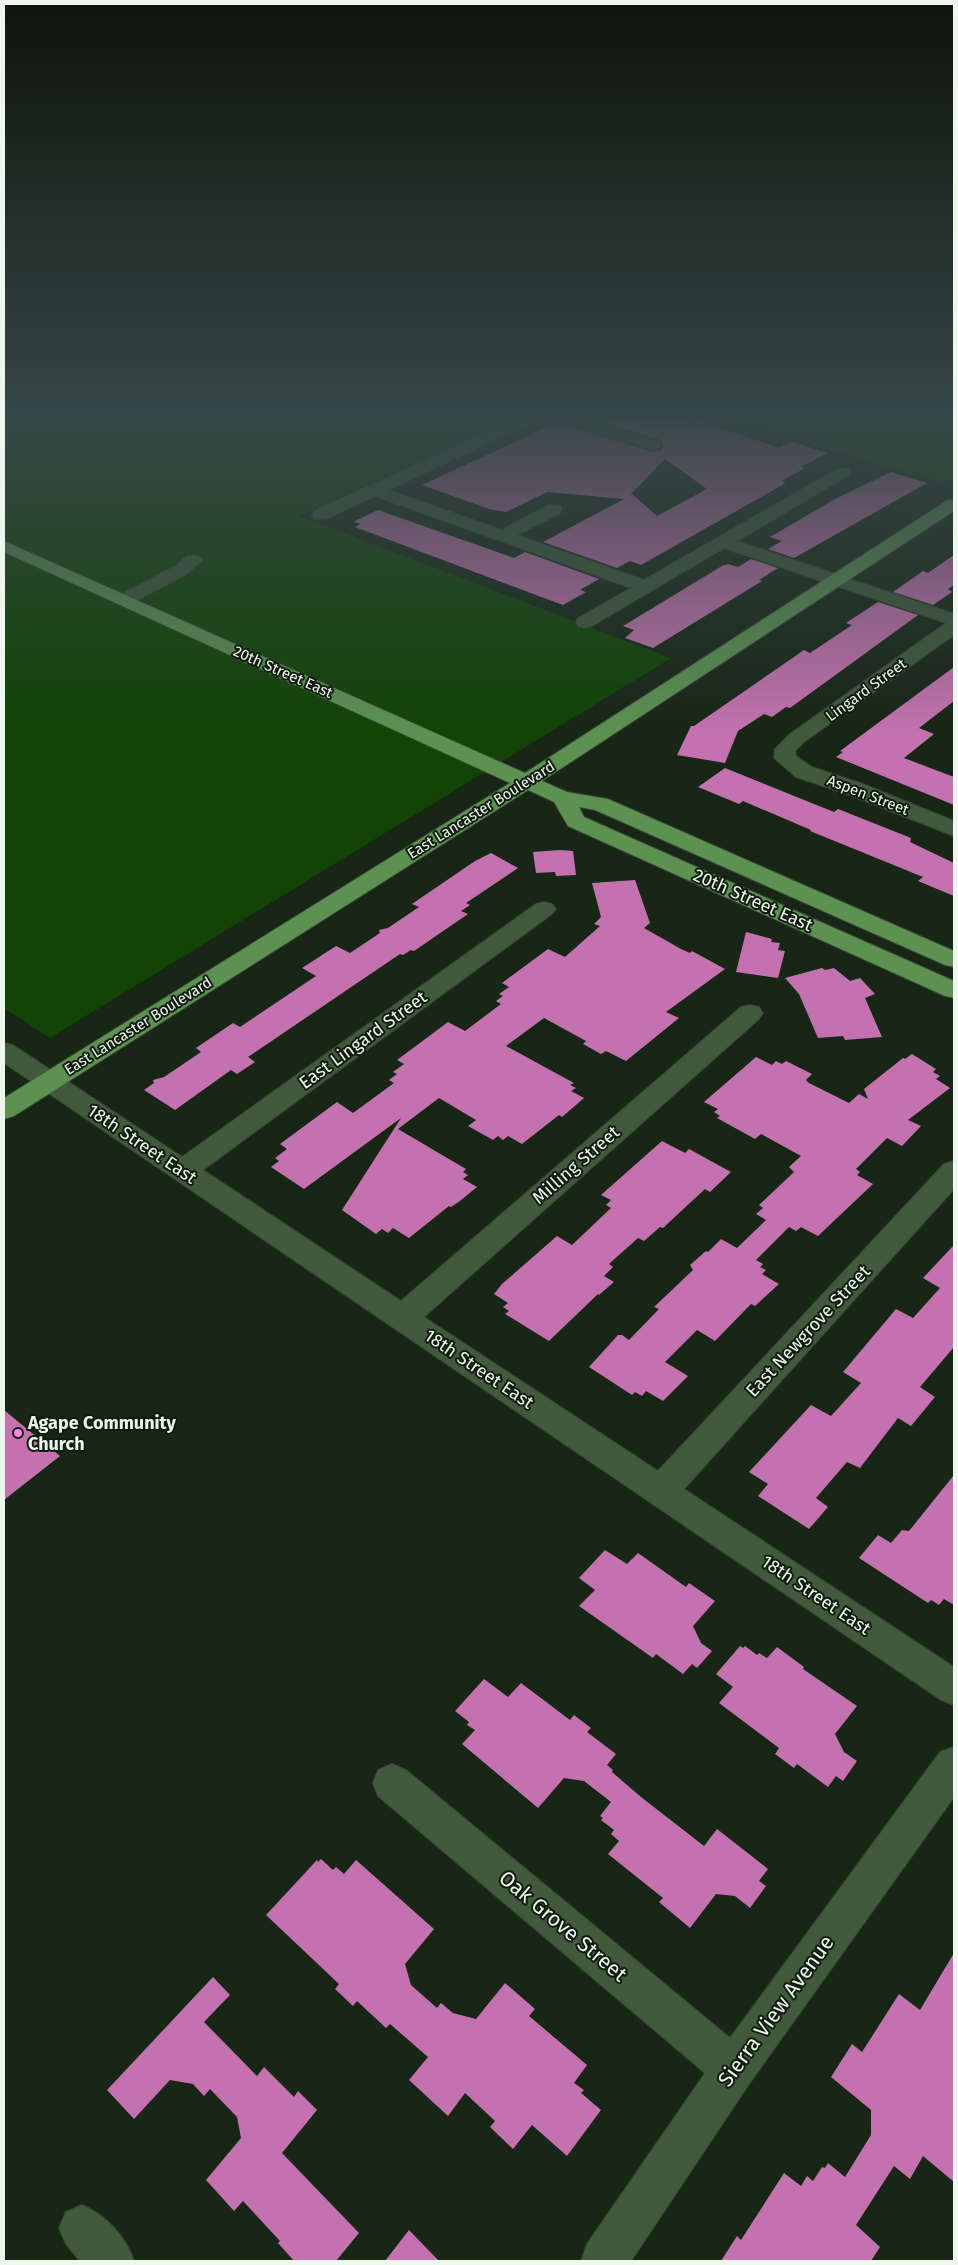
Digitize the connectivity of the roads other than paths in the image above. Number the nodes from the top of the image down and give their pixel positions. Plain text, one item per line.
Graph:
1 (457, 520) edge
2 (534, 520) edge
3 (761, 520) edge
4 (930, 520) edge
5 (503, 536) junction
6 (723, 542) junction
7 (4, 546) edge
8 (193, 560) dead end
9 (837, 580) junction
10 (645, 587) junction
11 (124, 600) junction
12 (954, 620) edge
13 (585, 622) dead end
14 (954, 626) edge
15 (785, 758) joint
16 (526, 782) junction
17 (562, 798) junction
18 (954, 829) edge
19 (544, 909) dead end
20 (954, 960) edge
21 (954, 990) edge
22 (750, 1013) dead end
23 (4, 1051) edge
24 (49, 1082) junction
25 (4, 1110) edge
26 (182, 1171) junction
27 (954, 1171) edge
28 (402, 1318) junction
29 (661, 1491) junction
30 (954, 1688) edge
31 (954, 1764) edge
32 (392, 1783) dead end
33 (734, 2068) junction
34 (82, 2228) dead end
35 (111, 2261) edge
36 (604, 2261) edge

1 - 5 street
2 - 5 street
3 - 6 street
4 - 9 main road, East Lancaster Boulevard
5 - 10 street
6 - 9 street
6 - 10 street
7 - 11 main road, 20th Street East
8 - 11 street
9 - 12 street
9 - 16 main road, East Lancaster Boulevard
10 - 13 street
11 - 16 main road, 20th Street East
14 - 15 street, Lingard Street
15 - 18 street, Aspen Street
16 - 17 main road, 20th Street East
16 - 24 main road, East Lancaster Boulevard
17 - 20 main road, 20th Street East
17 - 21 main road, 20th Street East
19 - 26 street, East Lingard Street
22 - 28 street, Milling Street
23 - 24 street, 18th Street East
24 - 25 main road, East Lancaster Boulevard
24 - 26 street, 18th Street East
26 - 28 street, 18th Street East
27 - 29 street, East Newgrove Street
28 - 29 street, 18th Street East
29 - 30 street, 18th Street East
31 - 33 street, Sierra View Avenue
32 - 33 street, Oak Grove Street
33 - 36 street, Sierra View Avenue
34 - 35 street

